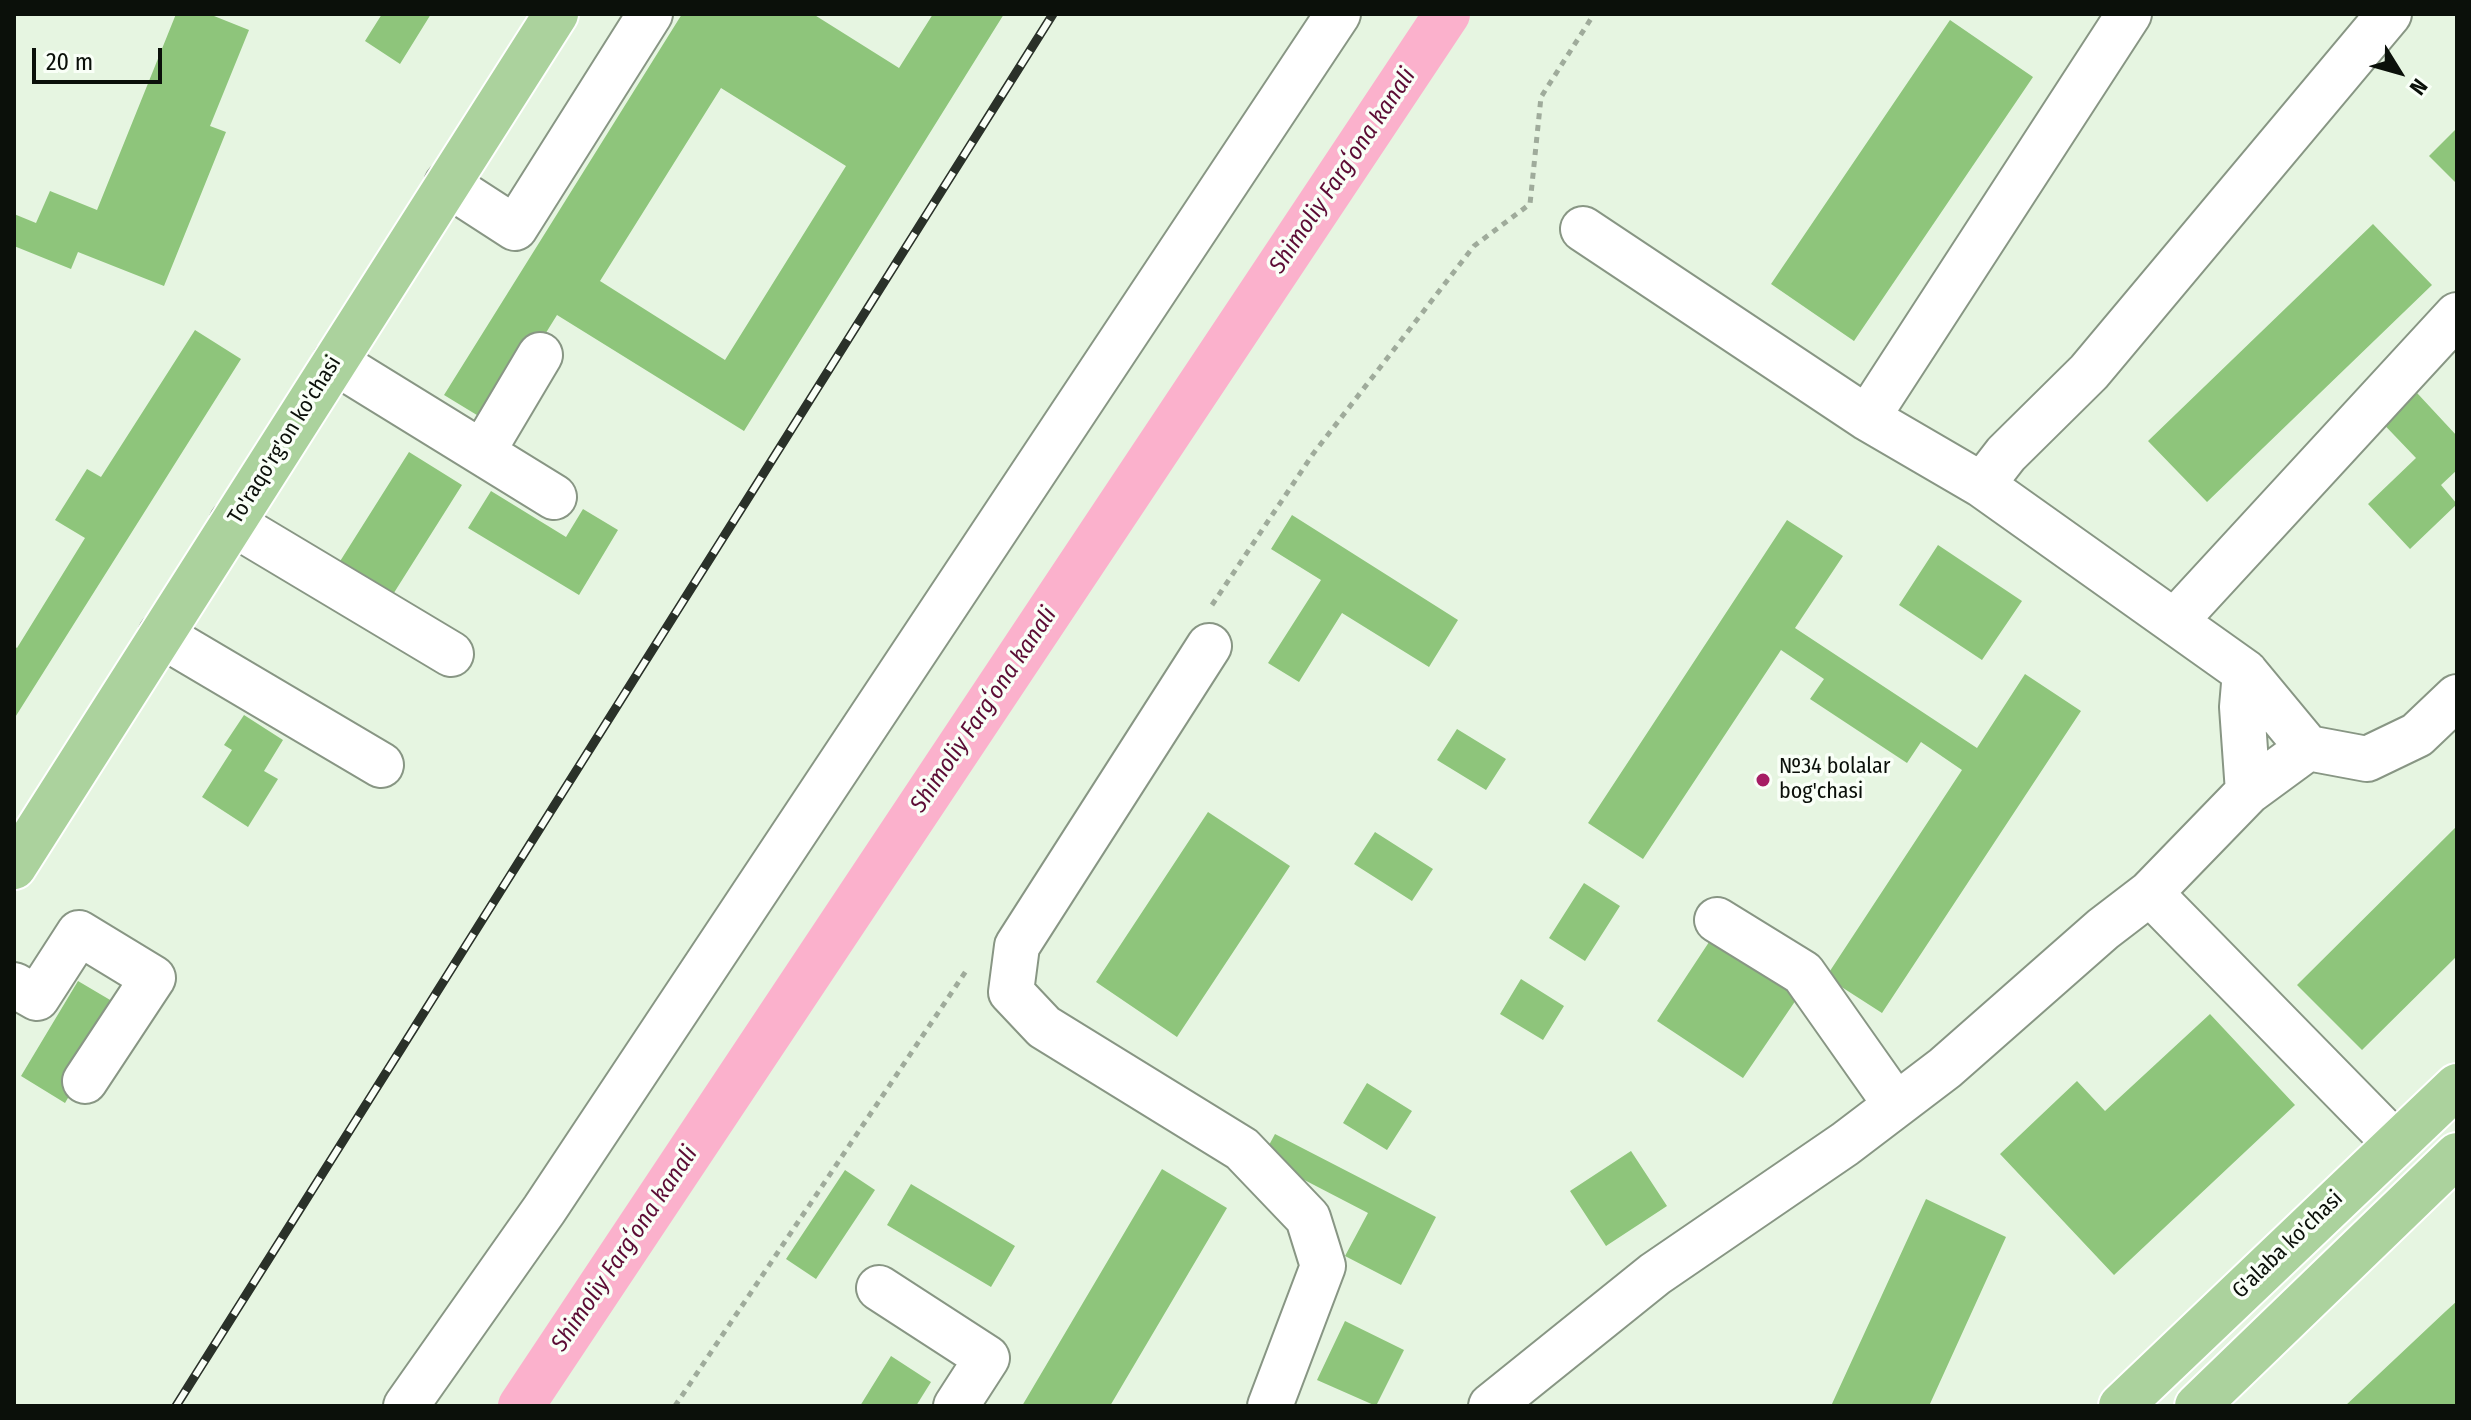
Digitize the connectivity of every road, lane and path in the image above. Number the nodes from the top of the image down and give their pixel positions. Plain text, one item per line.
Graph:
1 (556, 14) edge
2 (650, 14) edge
3 (1338, 14) edge
4 (2129, 14) edge
5 (2389, 14) edge
6 (447, 184) junction
7 (1583, 229) dead end
8 (2457, 315) edge
9 (540, 355) dead end
10 (335, 362) junction
11 (1867, 418) junction
12 (483, 451) junction
13 (1982, 485) junction
14 (554, 497) dead end
15 (232, 523) junction
16 (2175, 621) junction
17 (161, 635) junction
18 (1209, 646) dead end
19 (451, 654) dead end
20 (2245, 672) junction
21 (2457, 697) edge
22 (2308, 748) junction
23 (381, 765) dead end
24 (2248, 792) junction
25 (14, 867) edge
26 (2150, 893) junction
27 (1717, 920) dead end
28 (14, 985) edge
29 (85, 1081) dead end
30 (2457, 1086) edge
31 (1896, 1105) junction
32 (2394, 1142) junction
33 (2457, 1155) edge
34 (879, 1288) dead end
35 (406, 1406) edge
36 (956, 1406) edge
37 (1270, 1406) edge
38 (1491, 1406) edge
39 (2121, 1406) edge
40 (2197, 1406) edge

1 - 6 main road, To'raqo'rg'on ko'chasi
2 - 6 street
3 - 35 street
4 - 11 street
5 - 13 street
6 - 10 main road, To'raqo'rg'on ko'chasi
7 - 11 street
8 - 16 street
9 - 12 street
10 - 12 street
10 - 15 main road, To'raqo'rg'on ko'chasi
11 - 13 street
12 - 14 street
13 - 16 street
15 - 17 main road, To'raqo'rg'on ko'chasi
15 - 19 street
16 - 20 street
17 - 23 street
17 - 25 main road, To'raqo'rg'on ko'chasi
18 - 37 street
20 - 22 street
20 - 24 street
21 - 22 street
22 - 24 street
24 - 26 street
26 - 31 street
26 - 32 street
27 - 31 street
28 - 29 street
30 - 32 main road, G'alaba ko'chasi
31 - 38 street
32 - 39 main road, G'alaba ko'chasi
33 - 40 main road
34 - 36 street

